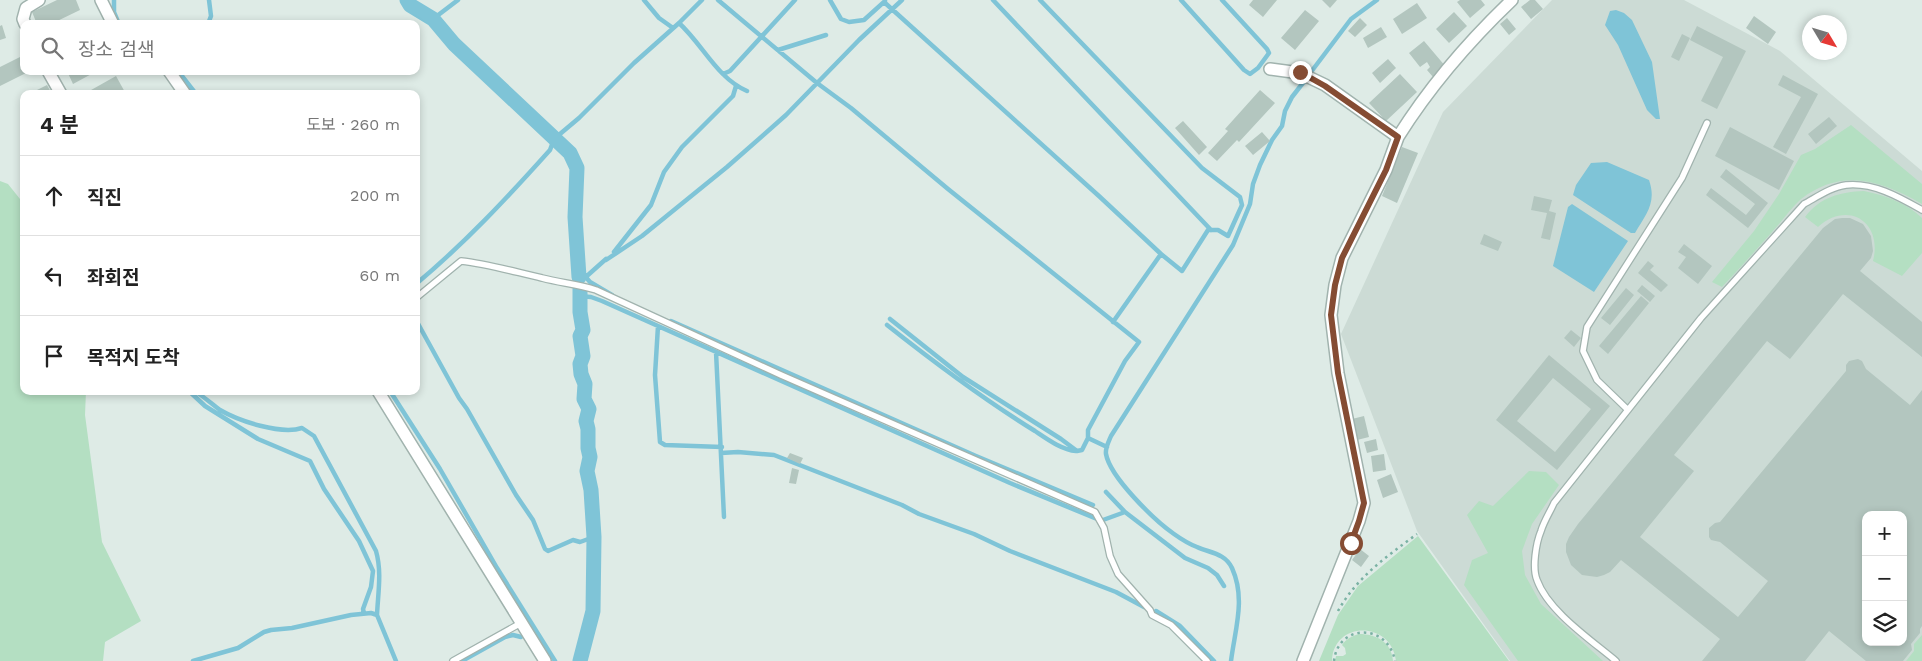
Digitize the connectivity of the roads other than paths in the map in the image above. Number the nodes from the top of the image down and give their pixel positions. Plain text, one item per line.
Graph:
1 (16, 0) edge
2 (38, 0) edge
3 (101, 0) edge
4 (1512, 0) edge
5 (26, 8) junction
6 (23, 20) edge
7 (111, 20) edge
8 (1270, 69) dead end
9 (50, 75) edge
10 (172, 75) edge
11 (59, 90) edge
12 (183, 90) edge
13 (1707, 123) dead end
14 (1398, 137) junction
15 (1922, 210) edge
16 (420, 295) edge
17 (380, 395) edge
18 (1628, 410) junction
19 (521, 623) junction
20 (453, 661) edge
21 (544, 661) edge
22 (1207, 661) edge
23 (1303, 661) edge
24 (1616, 661) edge

1 - 5 street
2 - 5 street
3 - 7 street
4 - 14 street
5 - 6 street
8 - 14 street
9 - 11 street
10 - 12 street
13 - 18 lane
14 - 23 street
15 - 18 lane
16 - 22 lane
17 - 19 street
18 - 24 lane
19 - 20 lane
19 - 21 street

